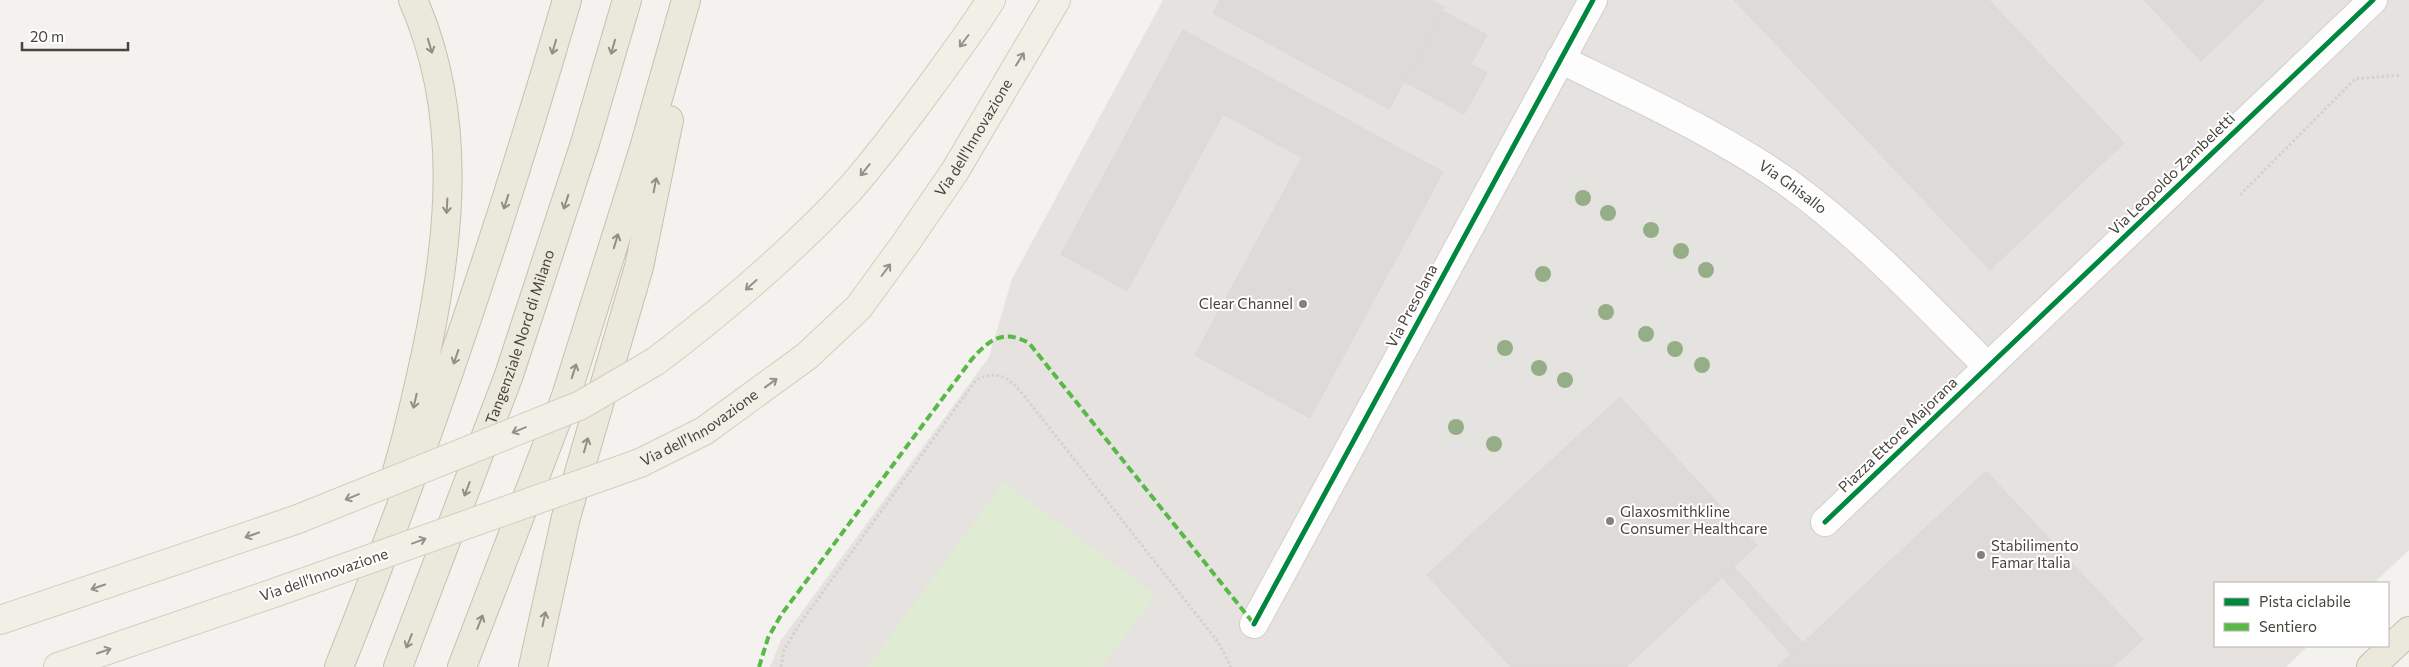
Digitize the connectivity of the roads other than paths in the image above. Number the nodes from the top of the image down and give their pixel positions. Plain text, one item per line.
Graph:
1 (413, 0) edge
2 (567, 0) edge
3 (627, 0) edge
4 (686, 0) edge
5 (693, 0) edge
6 (991, 0) edge
7 (1056, 0) edge
8 (1593, 0) edge
9 (2373, 0) edge
10 (1560, 59) junction
11 (1988, 367) junction
12 (1825, 522) dead end
13 (0, 620) edge
14 (1254, 624) dead end
15 (2409, 631) edge
16 (58, 667) edge
17 (325, 667) edge
18 (339, 667) edge
19 (398, 667) edge
20 (462, 667) edge
21 (533, 667) edge
22 (2372, 667) edge

1 -> 17 highway
2 -> 18 highway
3 -> 19 highway, Tangenziale Nord di Milano
20 -> 4 highway
21 -> 5 highway
6 -> 13 main road, bridge
16 -> 7 main road, Via dell'Innovazione, bridge
8 - 10 street, Via Presolana
9 - 11 street, Via Leopoldo Zambeletti
10 - 11 street, Via Ghisallo
10 - 14 street, Via Presolana
11 - 12 street, Piazza Ettore Majorana
15 - 22 highway

